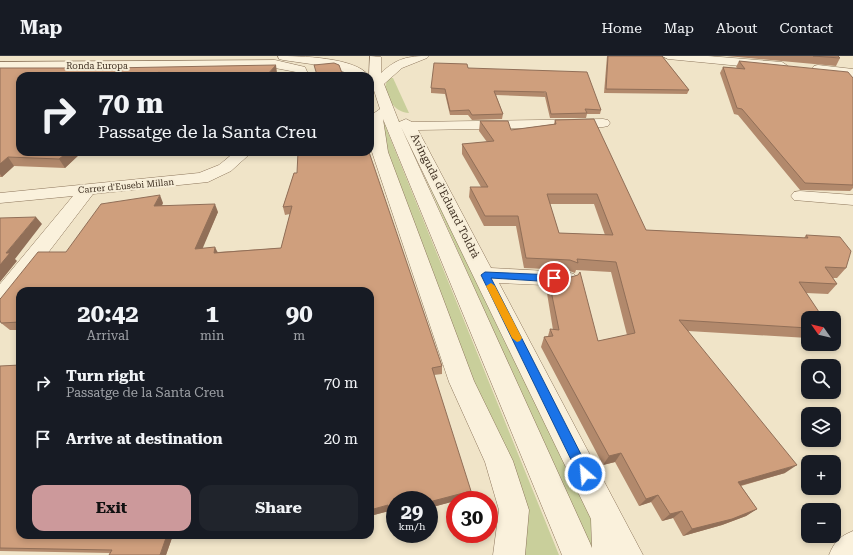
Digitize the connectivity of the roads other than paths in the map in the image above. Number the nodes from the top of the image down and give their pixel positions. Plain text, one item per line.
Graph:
1 (218, 56) edge
2 (225, 56) edge
3 (238, 56) edge
4 (285, 56) edge
5 (423, 56) edge
6 (668, 56) edge
7 (360, 58) edge
8 (3, 59) edge
9 (194, 65) junction
10 (302, 72) edge
11 (357, 72) edge
12 (365, 72) edge
13 (853, 73) edge
14 (378, 92) edge
15 (603, 123) dead end
16 (408, 126) junction
17 (239, 156) edge
18 (88, 189) junction
19 (800, 196) dead end
20 (0, 198) edge
21 (853, 200) edge
22 (485, 275) junction
23 (567, 279) edge
24 (0, 299) edge
25 (606, 517) junction
26 (853, 547) edge
27 (509, 555) edge
28 (578, 555) edge
29 (608, 555) edge
30 (627, 555) edge
31 (845, 555) edge

1 - 8 street, Ronda Europa
2 - 9 street, Ronda Europa
3 - 4 street
4 - 11 street
5 - 14 street
6 - 13 street
7 - 12 street, Avinguda d'Eduard Toldrà
7 - 14 street, Avinguda d'Eduard Toldrà
8 - 9 street, Ronda Europa
9 - 10 street, Ronda Europa
14 - 16 street, Avinguda d'Eduard Toldrà
14 - 27 street
14 - 28 street, Avinguda d'Eduard Toldrà
15 - 16 street
16 - 22 street, Avinguda d'Eduard Toldrà
17 - 18 street, Carrer d'Eusebi Millan
18 - 20 street, Carrer d'Eusebi Millan
18 - 24 street
19 - 21 street
22 - 23 street
22 - 25 street, Avinguda d'Eduard Toldrà
25 - 29 street, Avinguda d'Eduard Toldrà
25 - 30 street
26 - 31 street

